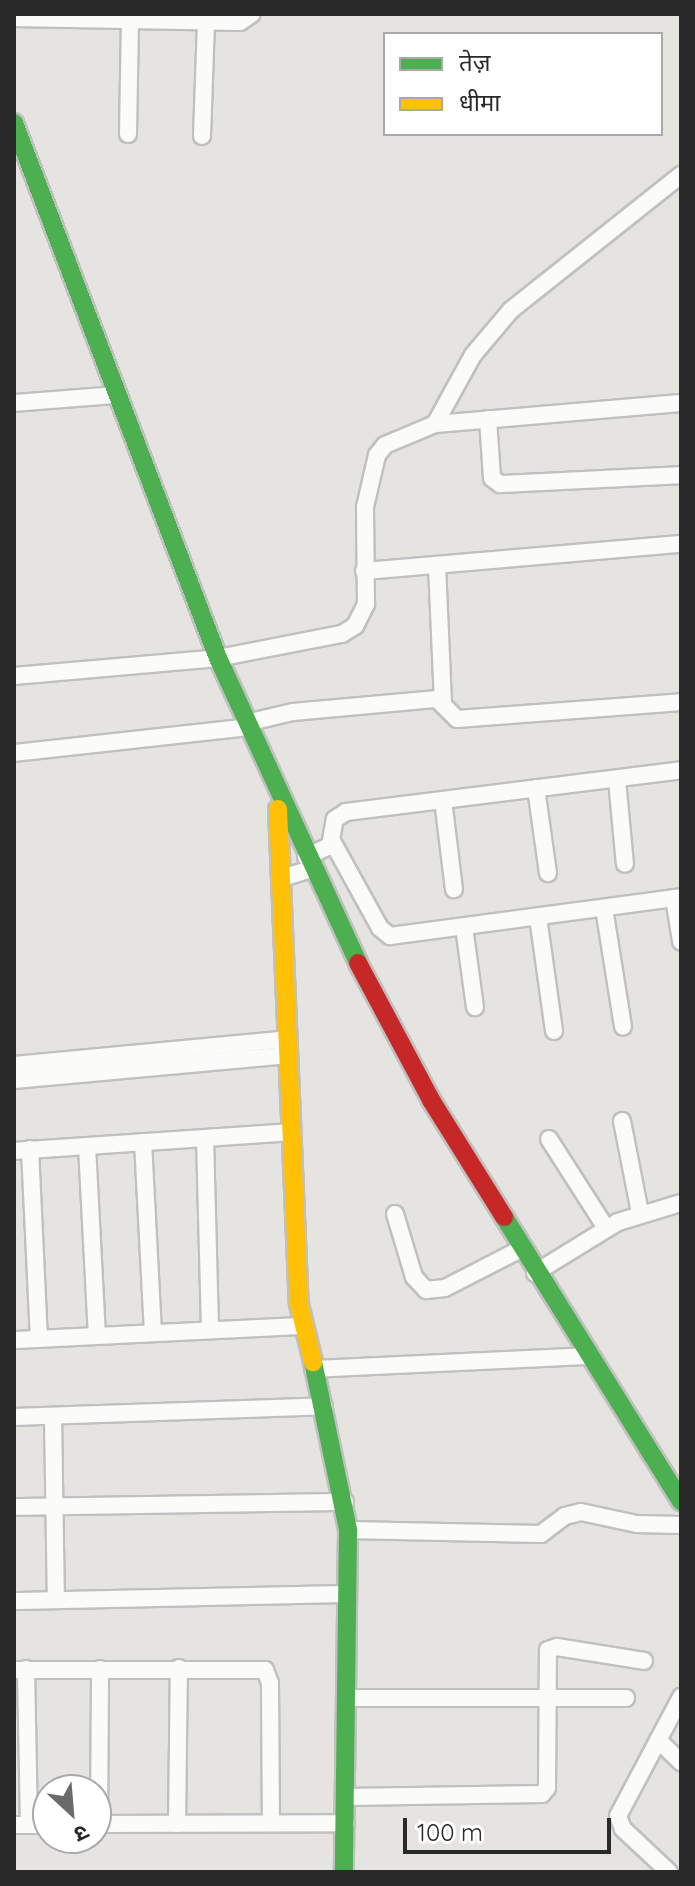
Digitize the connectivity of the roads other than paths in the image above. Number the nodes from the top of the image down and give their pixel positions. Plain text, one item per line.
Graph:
1 (252, 14) edge
2 (158, 17) edge
3 (14, 18) edge
4 (130, 20) junction
5 (206, 21) junction
6 (14, 123) edge
7 (128, 134) dead end
8 (202, 136) dead end
9 (681, 175) edge
10 (116, 395) junction
11 (14, 403) edge
12 (681, 403) edge
13 (488, 419) junction
14 (435, 424) junction
15 (681, 475) edge
16 (681, 544) edge
17 (437, 565) junction
18 (364, 571) junction
19 (231, 655) junction
20 (14, 676) edge
21 (443, 701) junction
22 (681, 702) edge
23 (256, 721) junction
24 (14, 753) edge
25 (681, 770) edge
26 (617, 780) junction
27 (536, 788) junction
28 (278, 794) junction
29 (443, 800) junction
30 (319, 854) junction
31 (625, 864) dead end
32 (548, 873) dead end
33 (282, 878) junction
34 (454, 889) dead end
35 (677, 898) edge
36 (604, 908) junction
37 (538, 917) junction
38 (464, 927) junction
39 (681, 941) edge
40 (475, 1007) dead end
41 (623, 1026) dead end
42 (554, 1031) dead end
43 (288, 1047) junction
44 (14, 1065) edge
45 (59, 1068) junction
46 (14, 1080) edge
47 (622, 1121) dead end
48 (292, 1132) junction
49 (205, 1138) junction
50 (549, 1139) dead end
51 (143, 1142) junction
52 (87, 1146) junction
53 (22, 1150) edge
54 (681, 1203) edge
55 (640, 1213) junction
56 (395, 1214) dead end
57 (606, 1228) junction
58 (521, 1249) junction
59 (544, 1267) junction
60 (302, 1326) junction
61 (210, 1330) junction
62 (153, 1333) junction
63 (97, 1336) junction
64 (39, 1339) junction
65 (14, 1340) edge
66 (589, 1356) junction
67 (313, 1369) junction
68 (324, 1406) junction
69 (53, 1416) junction
70 (14, 1417) edge
71 (681, 1501) edge
72 (345, 1502) junction
73 (55, 1506) junction
74 (14, 1507) edge
75 (681, 1525) edge
76 (348, 1530) junction
77 (348, 1594) junction
78 (56, 1600) junction
79 (14, 1601) edge
80 (644, 1661) dead end
81 (179, 1668) junction
82 (100, 1669) junction
83 (20, 1670) edge
84 (681, 1697) edge
85 (347, 1698) junction
86 (545, 1698) junction
87 (626, 1698) dead end
88 (658, 1740) junction
89 (681, 1762) edge
90 (99, 1774) edge
91 (346, 1797) junction
92 (271, 1823) junction
93 (346, 1823) junction
94 (112, 1824) edge
95 (177, 1824) junction
96 (22, 1825) edge
97 (344, 1872) edge
98 (669, 1872) edge

1 - 5 street
2 - 4 street
2 - 5 street
3 - 4 street
4 - 7 street
5 - 8 street
6 - 10 street
9 - 14 street
10 - 11 street
10 - 19 street
12 - 13 street
13 - 14 street
13 - 15 street
14 - 18 street
16 - 17 street
17 - 18 street
17 - 21 street
18 - 19 street
19 - 20 street
19 - 23 street
21 - 22 street
21 - 23 street
23 - 24 street
23 - 28 street
25 - 26 street
26 - 27 street
26 - 31 street
27 - 29 street
27 - 32 street
28 - 30 street
28 - 33 street
29 - 30 street
29 - 34 street
30 - 33 street
30 - 38 street
30 - 58 street
33 - 43 street
35 - 36 street
35 - 39 street
36 - 37 street
36 - 41 street
37 - 38 street
37 - 42 street
38 - 40 street
43 - 45 street
43 - 48 street
44 - 45 street
45 - 46 street
47 - 55 street
48 - 49 street
48 - 60 street
49 - 51 street
49 - 61 street
50 - 57 street
51 - 52 street
51 - 62 street
52 - 53 street
52 - 63 street
53 - 64 street
54 - 55 street
55 - 57 street
56 - 58 street
57 - 59 street
58 - 59 street
59 - 66 street
60 - 61 street
60 - 67 street
61 - 62 street
62 - 63 street
63 - 64 street
64 - 65 street
66 - 67 street
66 - 71 street
67 - 68 street
68 - 69 street
68 - 72 street
69 - 70 street
69 - 73 street
72 - 73 street
72 - 76 street
73 - 74 street
73 - 78 street
75 - 76 street
76 - 77 street
77 - 78 street
77 - 85 street
78 - 79 street
80 - 86 street
81 - 82 street
81 - 92 street
81 - 95 street
82 - 83 street
82 - 90 street
83 - 96 street
84 - 88 street
85 - 86 street
85 - 91 street
86 - 87 street
86 - 91 street
88 - 89 street
88 - 98 street
91 - 93 street
92 - 93 street
92 - 95 street
93 - 97 street
94 - 95 street

